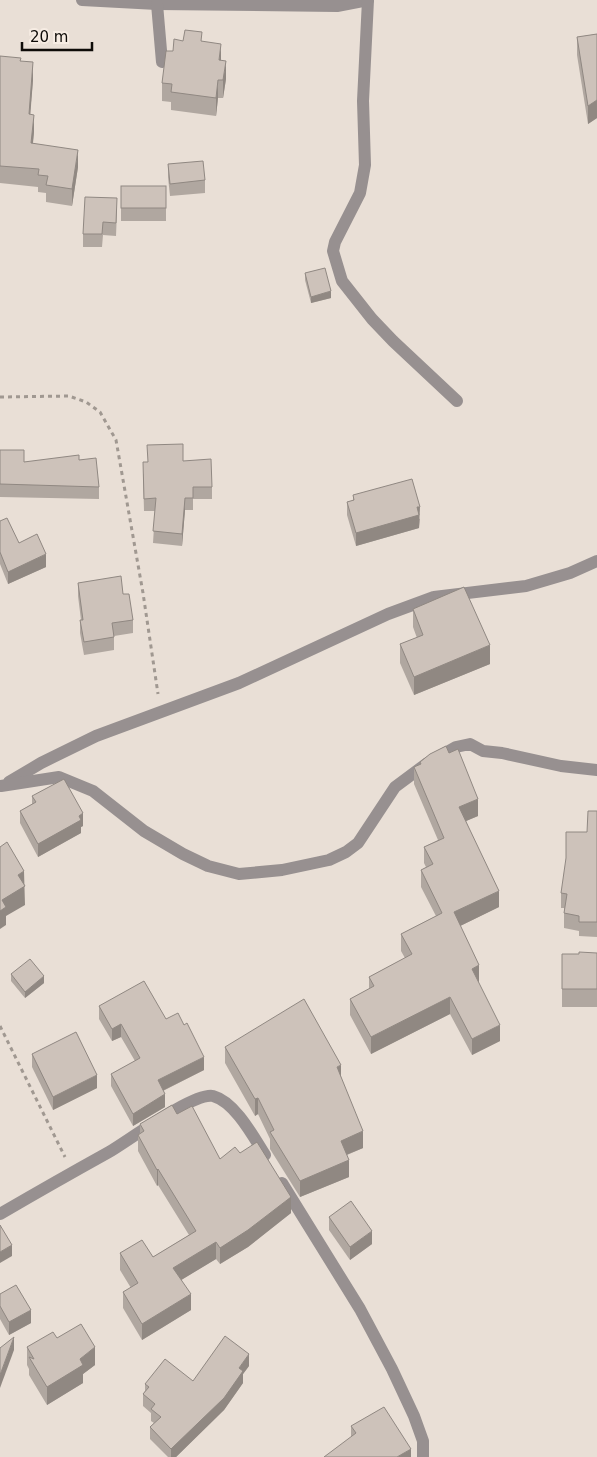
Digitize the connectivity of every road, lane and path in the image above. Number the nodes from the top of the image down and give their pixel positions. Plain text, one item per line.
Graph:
1 (82, 0) edge
2 (368, 0) edge
3 (157, 4) junction
4 (162, 62) dead end
5 (0, 397) edge
6 (458, 401) dead end
7 (597, 561) edge
8 (160, 711) junction
9 (597, 770) edge
10 (1, 787) edge
11 (0, 1026) edge
12 (72, 1171) junction
13 (0, 1214) edge
14 (423, 1457) edge

1 - 3 street
2 - 3 street
2 - 6 street
3 - 4 street
5 - 8 path
7 - 8 street
8 - 10 street
9 - 10 street
11 - 12 path
12 - 13 street
12 - 14 street

